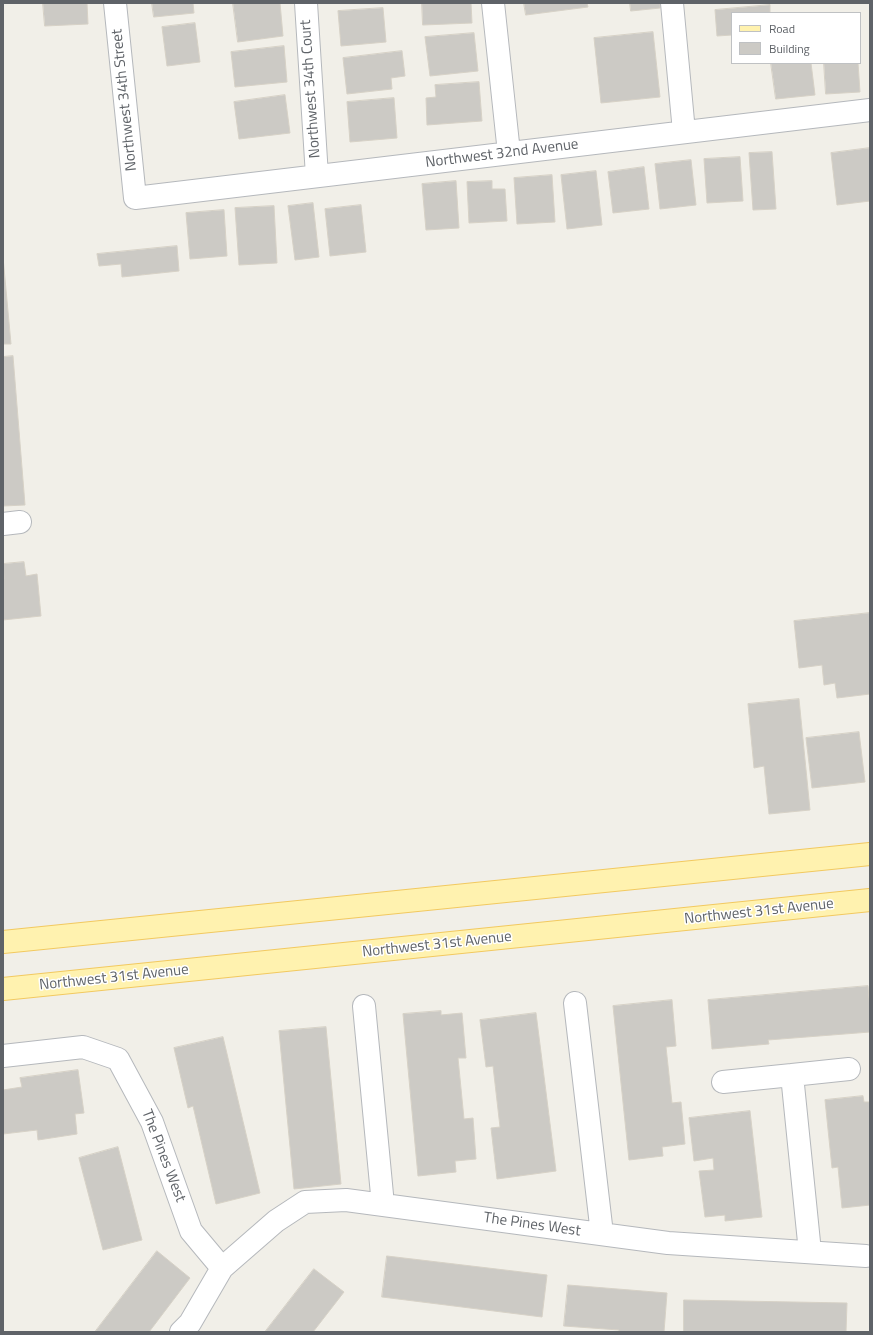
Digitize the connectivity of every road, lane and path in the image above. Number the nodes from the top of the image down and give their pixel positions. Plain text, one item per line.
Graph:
1 (115, 3) edge
2 (306, 3) edge
3 (493, 3) edge
4 (672, 3) edge
5 (870, 110) edge
6 (684, 132) junction
7 (509, 153) junction
8 (317, 176) junction
9 (135, 198) joint
10 (870, 854) edge
11 (870, 900) edge
12 (3, 942) edge
13 (3, 989) edge
14 (575, 1002) dead end
15 (364, 1006) dead end
16 (3, 1056) edge
17 (850, 1069) dead end
18 (792, 1075) junction
19 (723, 1082) dead end
20 (384, 1205) junction
21 (602, 1234) junction
22 (810, 1252) junction
23 (866, 1256) dead end
24 (222, 1268) junction
25 (181, 1332) edge

1 - 9 street, Northwest 34th Street
2 - 8 street, Northwest 34th Court
3 - 7 street
4 - 6 street
5 - 6 street, Northwest 32nd Avenue
6 - 7 street, Northwest 32nd Avenue
7 - 8 street, Northwest 32nd Avenue
8 - 9 street, Northwest 32nd Avenue
10 - 12 main road
11 - 13 main road, Northwest 31st Avenue
14 - 21 street
15 - 20 street
16 - 24 street, The Pines West
17 - 18 street
18 - 19 street
18 - 22 street
20 - 21 street, The Pines West
20 - 24 street, The Pines West
21 - 22 street, The Pines West
22 - 23 street, The Pines West
24 - 25 street, The Pines West

